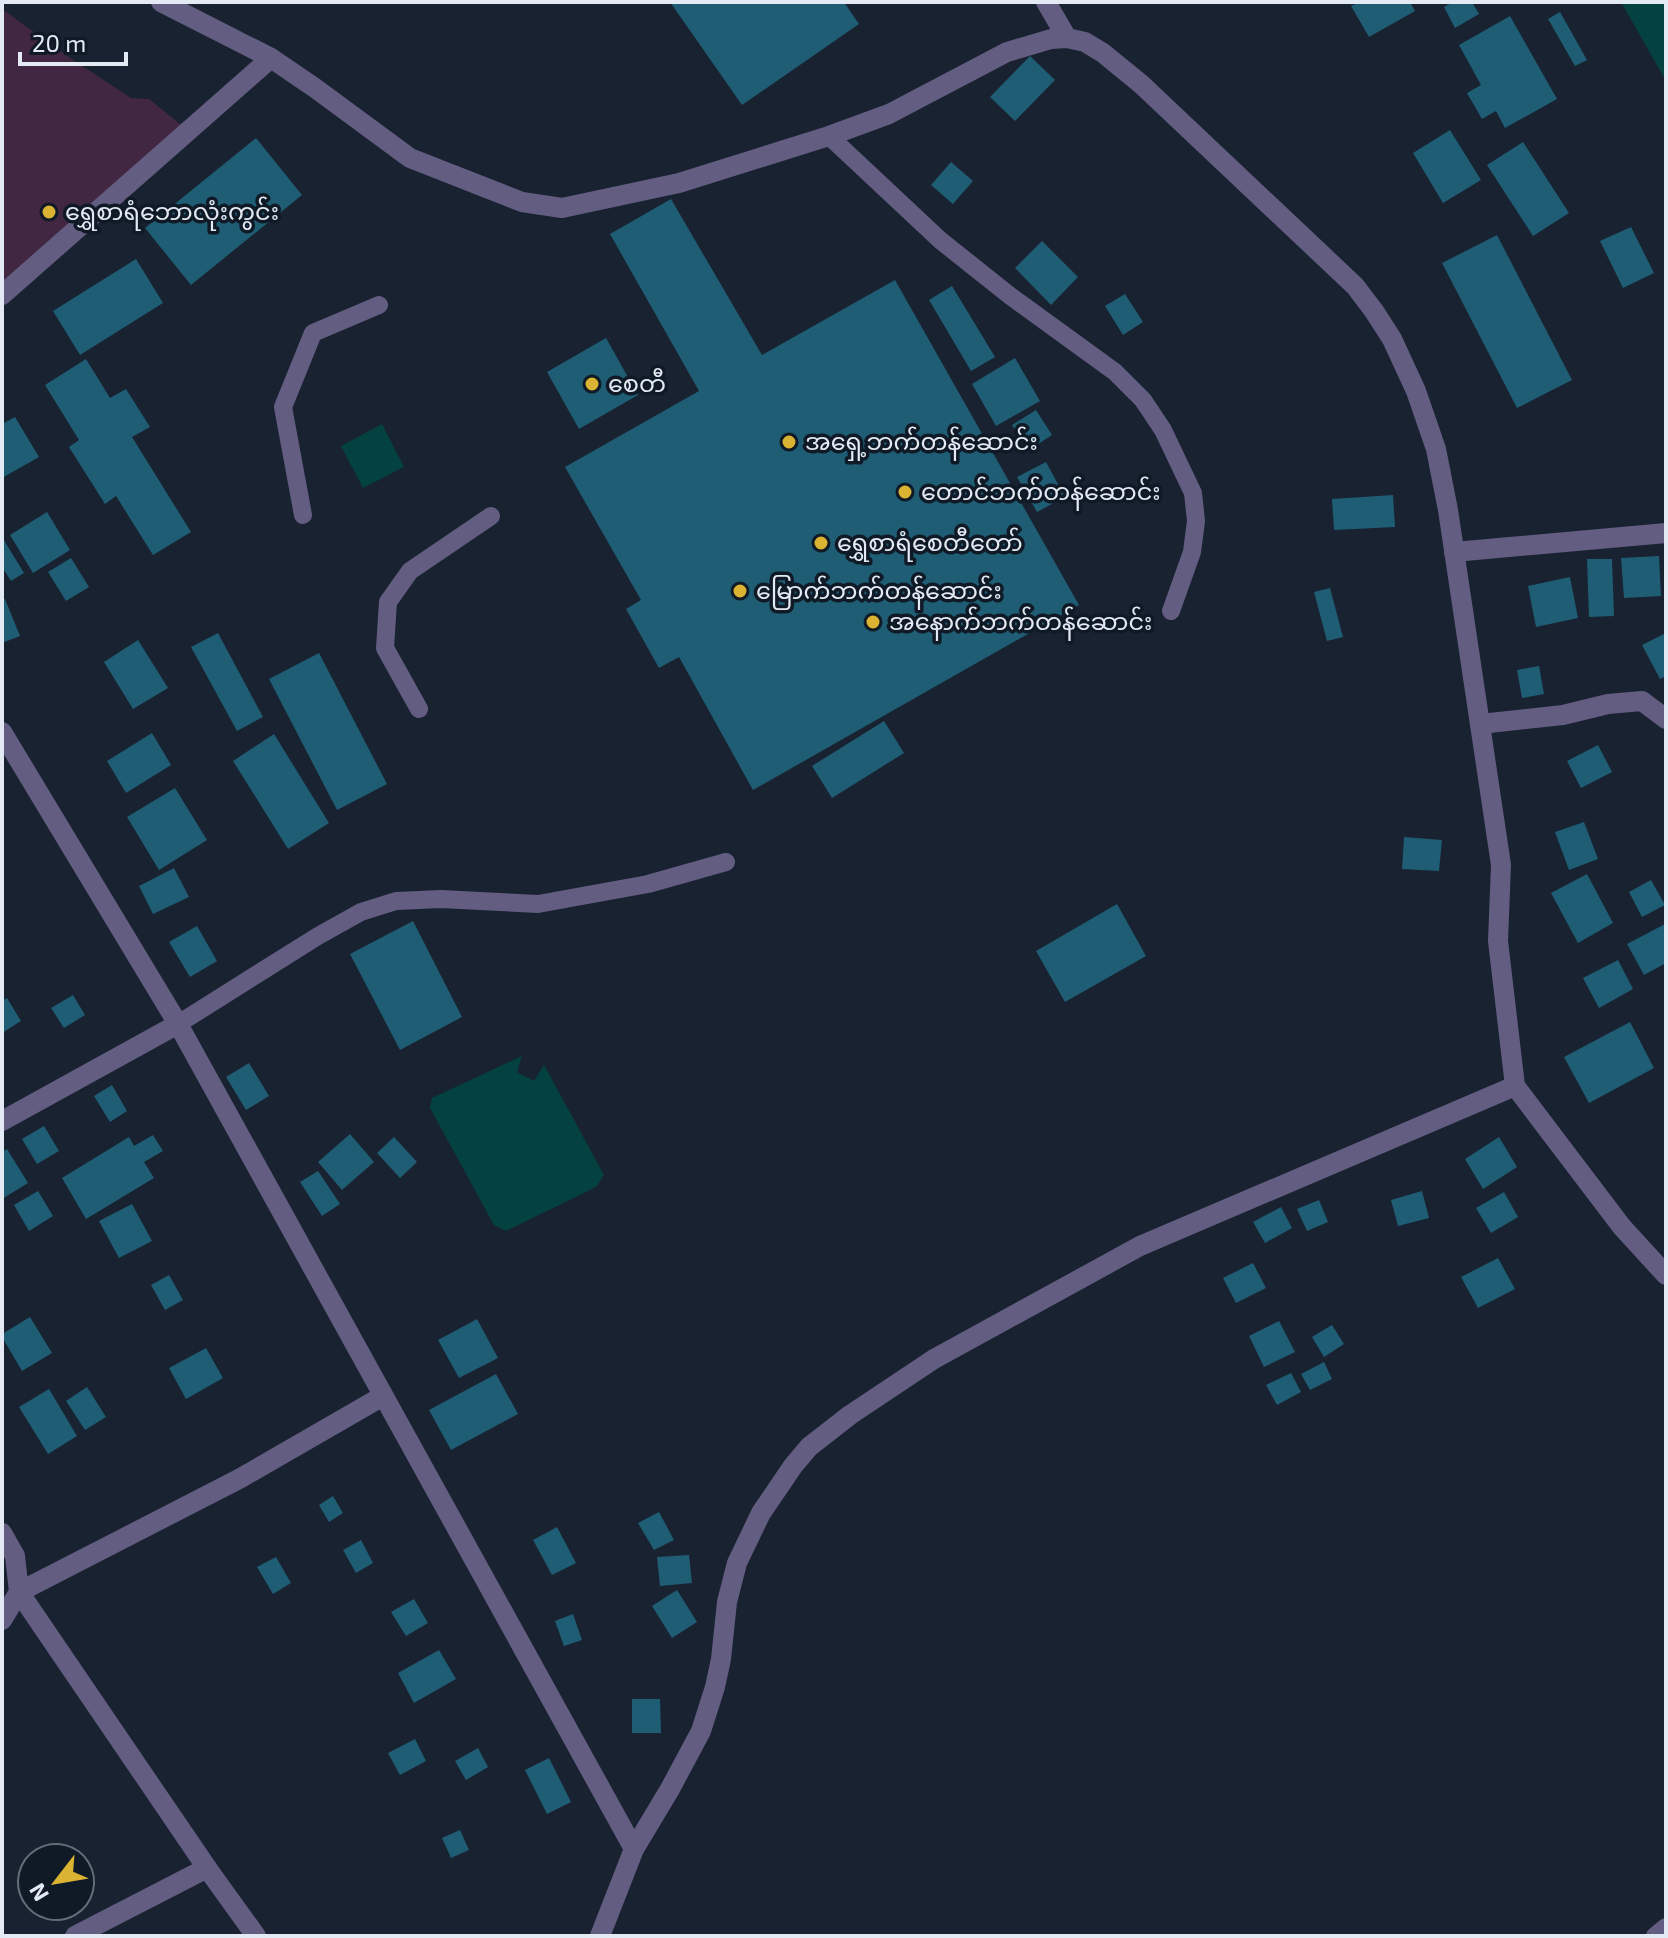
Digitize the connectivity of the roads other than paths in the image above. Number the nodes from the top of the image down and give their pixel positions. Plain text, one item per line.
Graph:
1 (161, 2) edge
2 (1046, 2) edge
3 (1067, 38) junction
4 (271, 58) junction
5 (829, 136) junction
6 (2, 295) edge
7 (379, 305) dead end
8 (303, 515) dead end
9 (491, 516) dead end
10 (1666, 533) edge
11 (1454, 552) junction
12 (1171, 611) dead end
13 (419, 709) dead end
14 (1666, 719) edge
15 (1480, 724) junction
16 (2, 732) edge
17 (726, 862) dead end
18 (178, 1024) junction
19 (1515, 1086) junction
20 (2, 1121) edge
21 (1666, 1275) edge
22 (383, 1396) junction
23 (2, 1533) edge
24 (19, 1592) junction
25 (2, 1620) edge
26 (634, 1849) junction
27 (207, 1868) junction
28 (1666, 1927) edge
29 (75, 1936) edge
30 (256, 1936) edge
31 (600, 1936) edge
32 (1655, 1936) edge

1 - 4 street
2 - 3 street
3 - 5 street
3 - 11 street
4 - 5 street
4 - 6 street
5 - 12 lane
7 - 8 lane
9 - 13 lane
10 - 11 street
11 - 15 street
14 - 15 street
15 - 19 street
16 - 18 street
17 - 18 lane
18 - 20 street
18 - 22 street
19 - 21 street
19 - 26 street
22 - 24 street
22 - 26 street
23 - 24 street
24 - 25 street
24 - 27 street
26 - 31 street
27 - 29 street
27 - 30 street
28 - 32 lane

